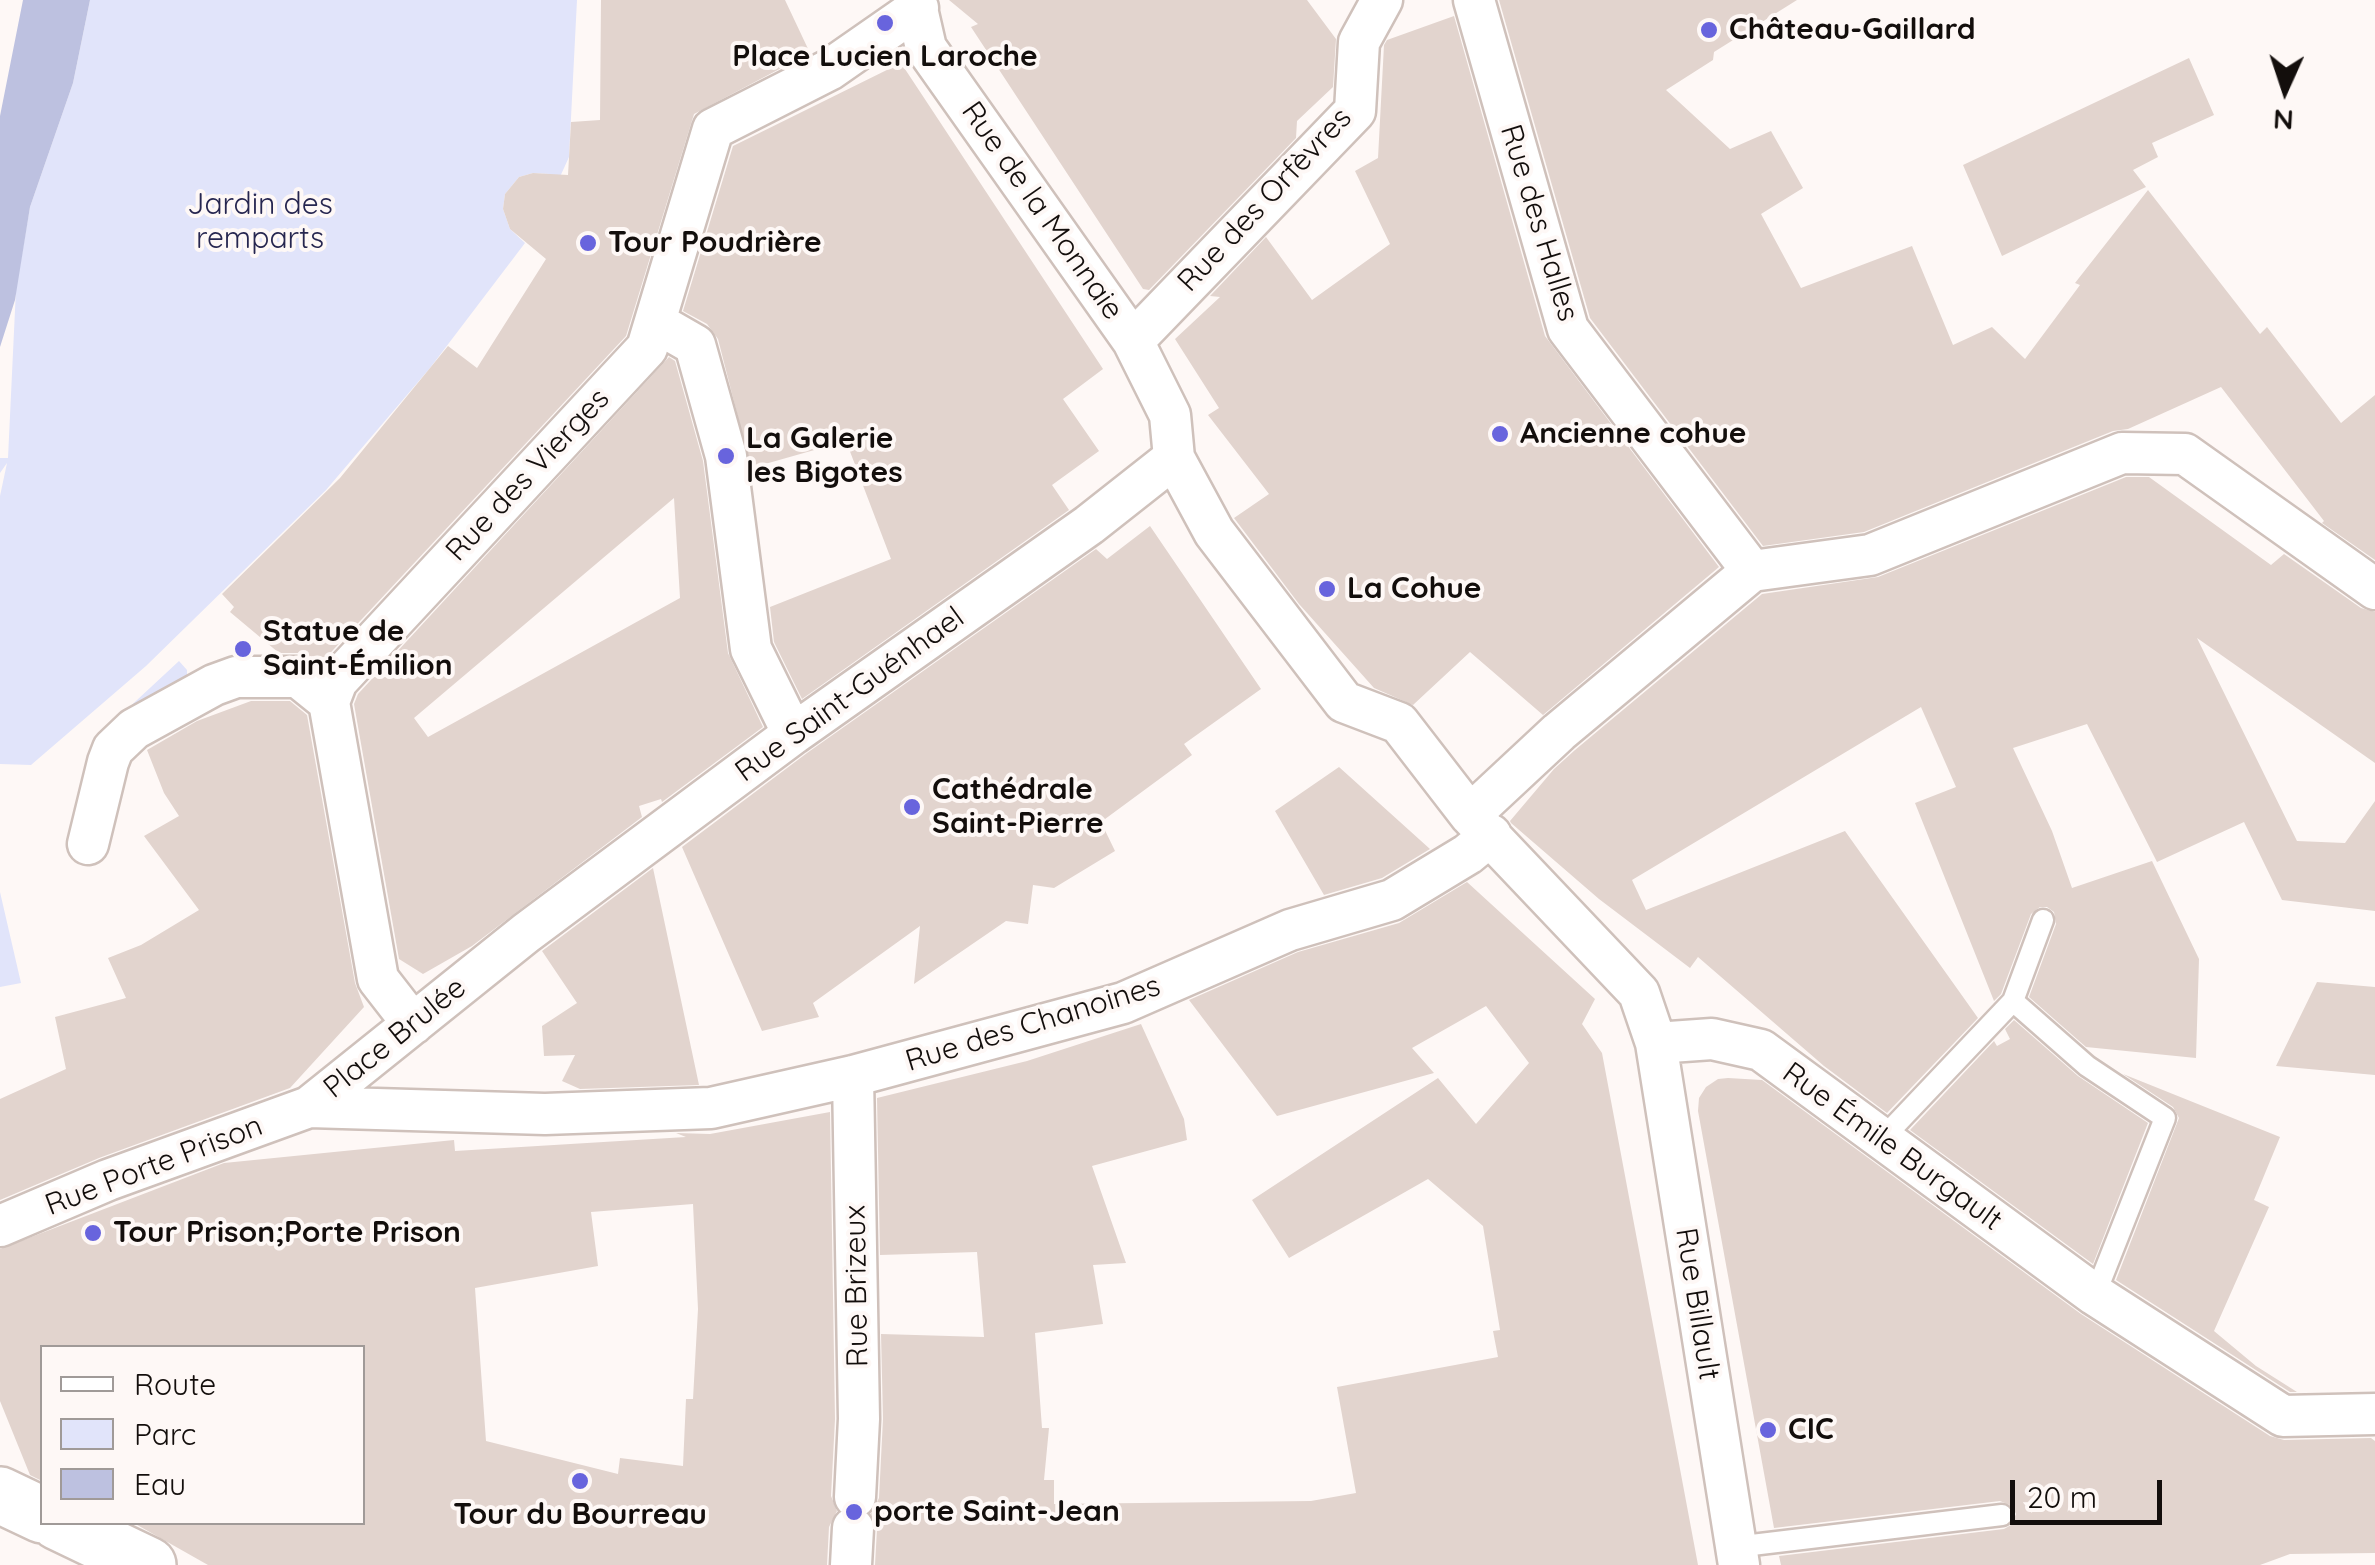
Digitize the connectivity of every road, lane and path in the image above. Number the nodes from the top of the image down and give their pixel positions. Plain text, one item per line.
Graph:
1 (1382, 0) edge
2 (1474, 0) edge
3 (916, 4) edge
4 (655, 322) junction
5 (1133, 341) junction
6 (1174, 458) junction
7 (1752, 570) junction
8 (2375, 589) edge
9 (329, 702) junction
10 (793, 734) junction
11 (1481, 825) junction
12 (88, 844) dead end
13 (2042, 920) dead end
14 (526, 932) joint
15 (2013, 1001) junction
16 (413, 1024) junction
17 (1656, 1043) junction
18 (853, 1076) junction
19 (309, 1108) junction
20 (544, 1114) joint
21 (1881, 1140) junction
22 (0, 1226) edge
23 (2095, 1295) junction
24 (2375, 1414) edge
25 (0, 1495) edge
26 (40, 1514) edge
27 (2002, 1514) dead end
28 (64, 1525) edge
29 (853, 1530) edge
30 (1737, 1556) edge
31 (148, 1565) edge

1 - 5 street, Rue des Orfèvres
2 - 7 street, Rue des Halles
3 - 4 street, Rue des Vierges
3 - 5 street, Rue de la Monnaie
4 - 9 street, Rue des Vierges
4 - 10 street
5 - 6 street, Rue de la Monnaie
6 - 10 street, Rue Saint-Guénhael
6 - 11 street
7 - 8 street
7 - 11 street, Rue des Chanoines
9 - 12 street
9 - 16 street
10 - 14 street, Rue Saint-Guénhael
11 - 17 street
11 - 18 street, Rue des Chanoines
13 - 15 lane
14 - 16 street, Place Brulée
15 - 21 lane
15 - 23 lane
16 - 19 street, Place Brulée
17 - 21 street, Rue Émile Burgault
17 - 30 street, Rue Billault
18 - 20 street, Rue des Chanoines
18 - 29 street, Rue Brizeux
19 - 20 street, Place Brulée
19 - 22 street, Rue Porte Prison
21 - 23 street, Rue Émile Burgault
23 - 24 street, Rue Émile Burgault
25 - 26 street
27 - 30 lane
28 - 31 street

